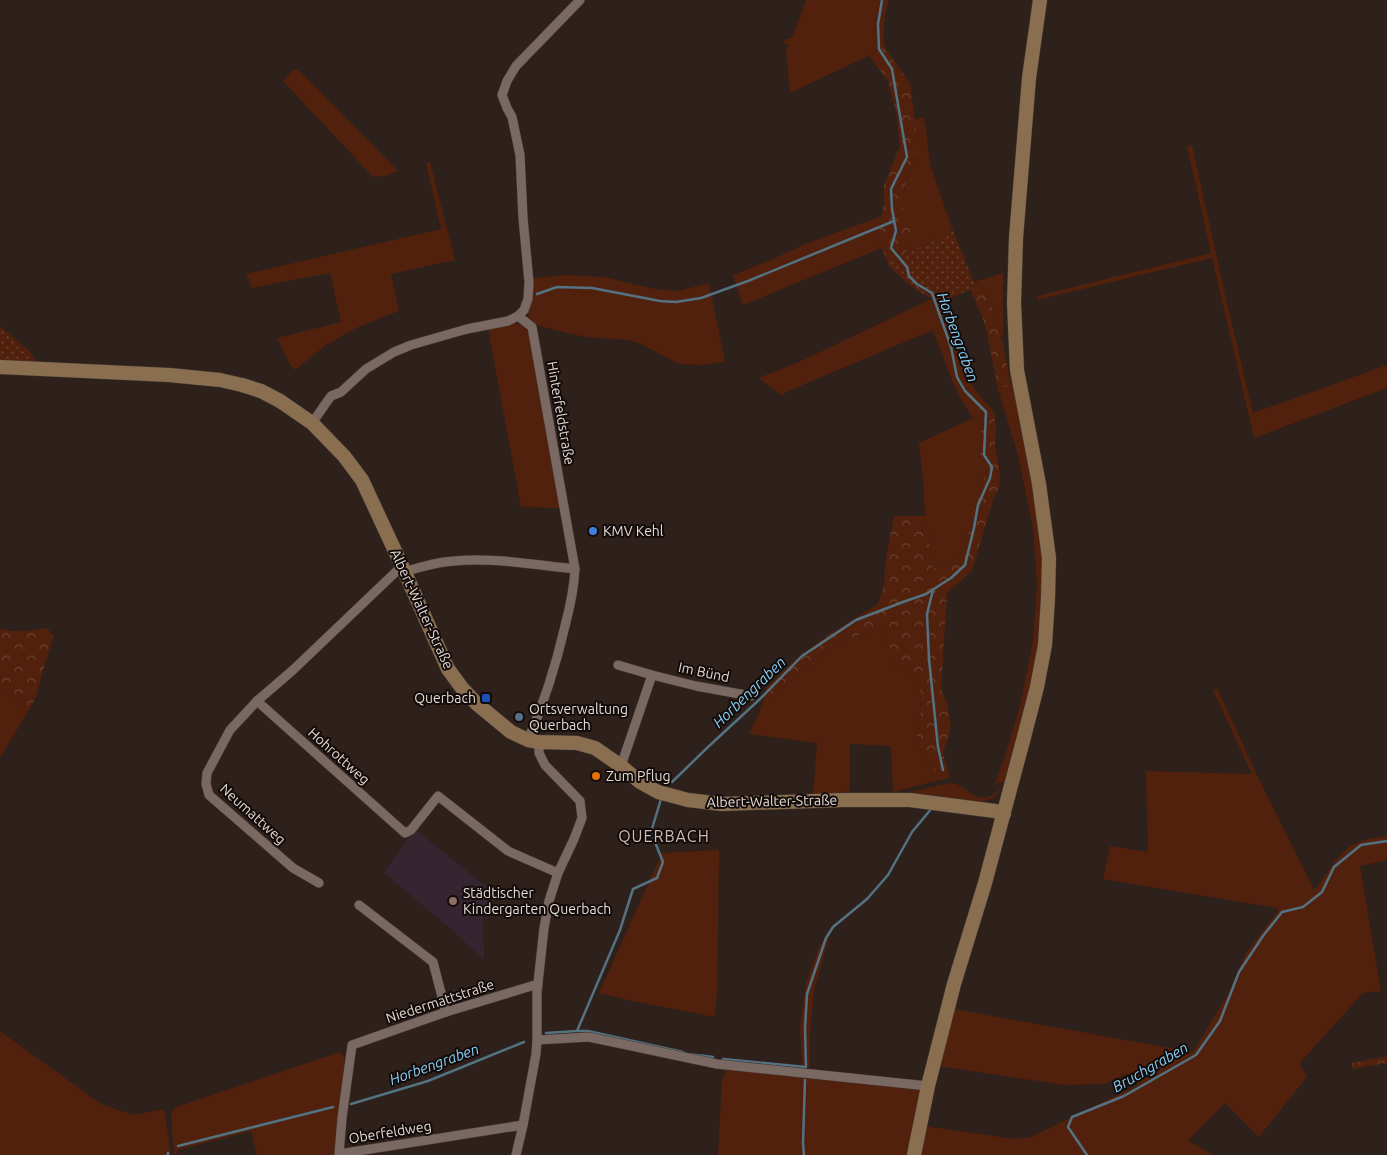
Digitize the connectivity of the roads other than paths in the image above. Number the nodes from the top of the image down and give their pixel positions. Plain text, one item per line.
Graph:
1 (580, 0) edge
2 (1040, 0) edge
3 (518, 316) junction
4 (0, 367) edge
5 (312, 423) junction
6 (403, 569) junction
7 (575, 569) junction
8 (618, 665) dead end
9 (652, 675) junction
10 (751, 696) dead end
11 (257, 701) junction
12 (534, 741) junction
13 (621, 766) junction
14 (1004, 814) junction
15 (558, 873) junction
16 (319, 883) dead end
17 (359, 905) dead end
18 (538, 984) junction
19 (446, 1012) junction
20 (537, 1040) junction
21 (352, 1045) joint
22 (928, 1086) junction
23 (523, 1125) junction
24 (516, 1155) edge
25 (914, 1155) edge

1 - 3 street
2 - 14 street
3 - 5 street
3 - 7 street, Hinterfeldstraße
4 - 5 street, Albert-Walter-Straße
5 - 6 street, Albert-Walter-Straße
6 - 7 street
6 - 11 street
6 - 12 street, Albert-Walter-Straße
7 - 12 street, Hinterfeldstraße
8 - 9 street, Im Bünd
9 - 10 street, Im Bünd
9 - 13 street
11 - 15 street, Hohrottweg
11 - 16 street, Neumattweg
12 - 13 street, Albert-Walter-Straße
12 - 15 street
13 - 14 street, Albert-Walter-Straße
14 - 22 street
15 - 18 street
17 - 19 street
18 - 19 street, Niedermattstraße
18 - 20 street
19 - 21 street, Niedermattstraße
20 - 22 street
20 - 23 street
21 - 23 street, Oberfeldweg
22 - 25 street
23 - 24 street

